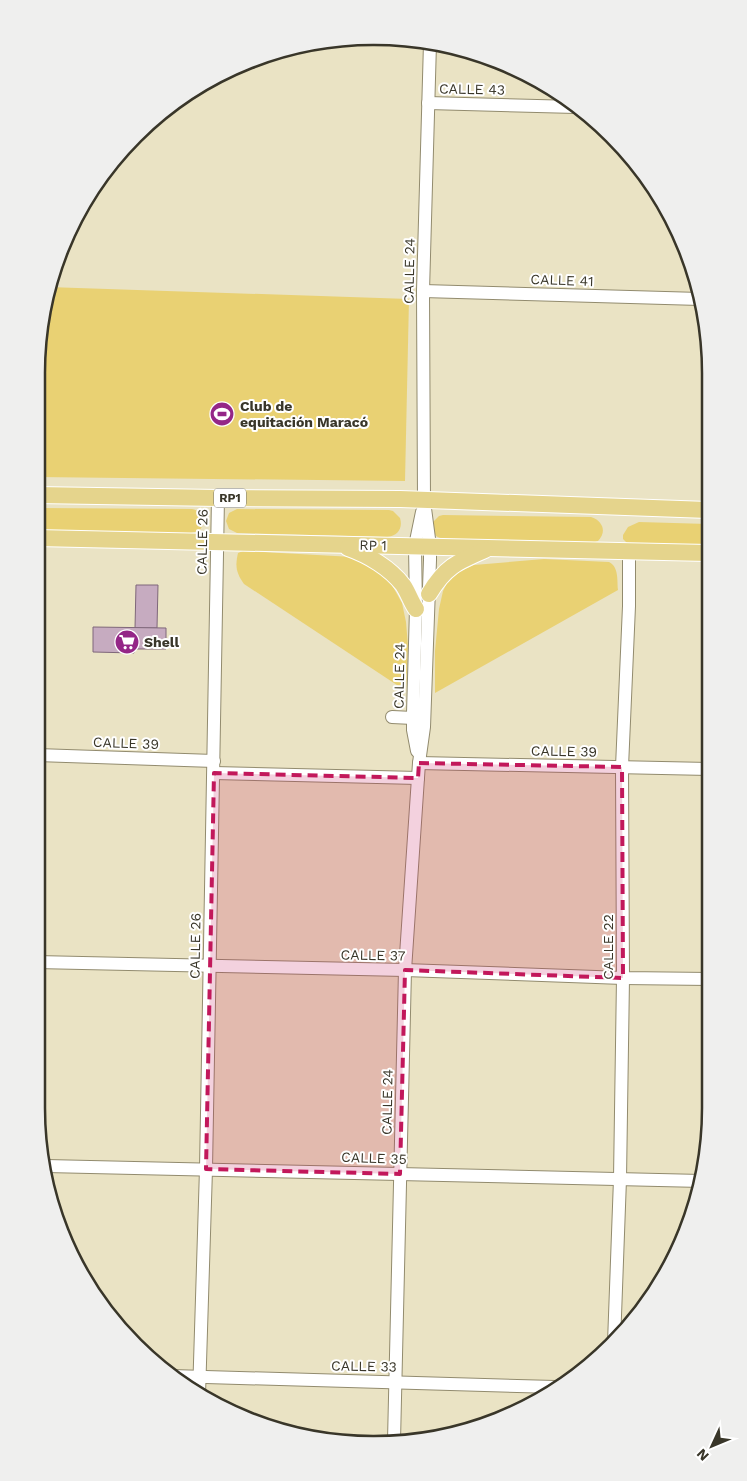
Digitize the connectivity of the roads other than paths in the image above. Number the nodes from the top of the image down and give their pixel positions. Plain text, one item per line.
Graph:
1 (430, 50) edge
2 (428, 103) junction
3 (565, 107) edge
4 (423, 291) junction
5 (694, 299) edge
6 (45, 495) edge
7 (218, 498) junction
8 (424, 501) junction
9 (702, 510) edge
10 (45, 538) edge
11 (218, 541) junction
12 (334, 544) junction
13 (423, 546) junction
14 (490, 548) junction
15 (629, 551) junction
16 (702, 553) edge
17 (429, 594) junction
18 (416, 609) junction
19 (392, 717) dead end
20 (413, 718) junction
21 (45, 756) edge
22 (419, 763) junction
23 (214, 767) junction
24 (622, 767) junction
25 (702, 769) edge
26 (418, 778) junction
27 (45, 962) edge
28 (210, 967) junction
29 (405, 970) junction
30 (623, 978) junction
31 (702, 979) edge
32 (50, 1166) edge
33 (206, 1169) junction
34 (400, 1174) junction
35 (620, 1179) junction
36 (694, 1181) edge
37 (614, 1330) edge
38 (185, 1376) edge
39 (200, 1377) junction
40 (396, 1382) junction
41 (199, 1386) edge
42 (547, 1387) edge
43 (394, 1435) edge

1 - 2 street, CALLE 24
2 - 3 street, CALLE 43
2 - 4 street, CALLE 24
4 - 5 street, CALLE 41
4 - 8 street, CALLE 24
6 - 7 main road, RP1
7 - 8 main road, RP1
7 - 11 street, CALLE 26
8 - 9 main road, RP1
8 - 13 street, CALLE 24
10 - 11 main road, RP 1
11 - 12 main road, RP 1
11 - 23 street, CALLE 26
12 - 13 main road, RP 1
12 - 18 main road
13 - 14 main road, RP 1
13 - 17 street, CALLE 24
13 - 18 street, CALLE 24
14 - 15 main road, RP 1
14 - 17 main road
15 - 16 main road, RP 1
15 - 24 street, CALLE 22
17 - 22 street, CALLE 24
18 - 20 street, CALLE 24
19 - 20 street
20 - 22 street, CALLE 24
21 - 23 street, CALLE 39
22 - 24 street, CALLE 39
22 - 26 street, CALLE 24
23 - 26 street, CALLE 39
23 - 28 street, CALLE 26
24 - 25 street, CALLE 39
24 - 30 street, CALLE 22
26 - 29 street, CALLE 24
27 - 28 street, CALLE 37
28 - 29 street, CALLE 37
28 - 33 street, CALLE 26
29 - 30 street, CALLE 37
29 - 34 street, CALLE 24
30 - 31 street, CALLE 37
30 - 35 street, CALLE 22
32 - 33 street, CALLE 35
33 - 34 street, CALLE 35
33 - 39 street, CALLE 26
34 - 35 street, CALLE 35
34 - 40 street, CALLE 24
35 - 36 street, CALLE 35
35 - 37 street, CALLE 22
38 - 39 street, CALLE 33
39 - 40 street, CALLE 33
39 - 41 street, CALLE 26
40 - 42 street, CALLE 33
40 - 43 street, CALLE 24

